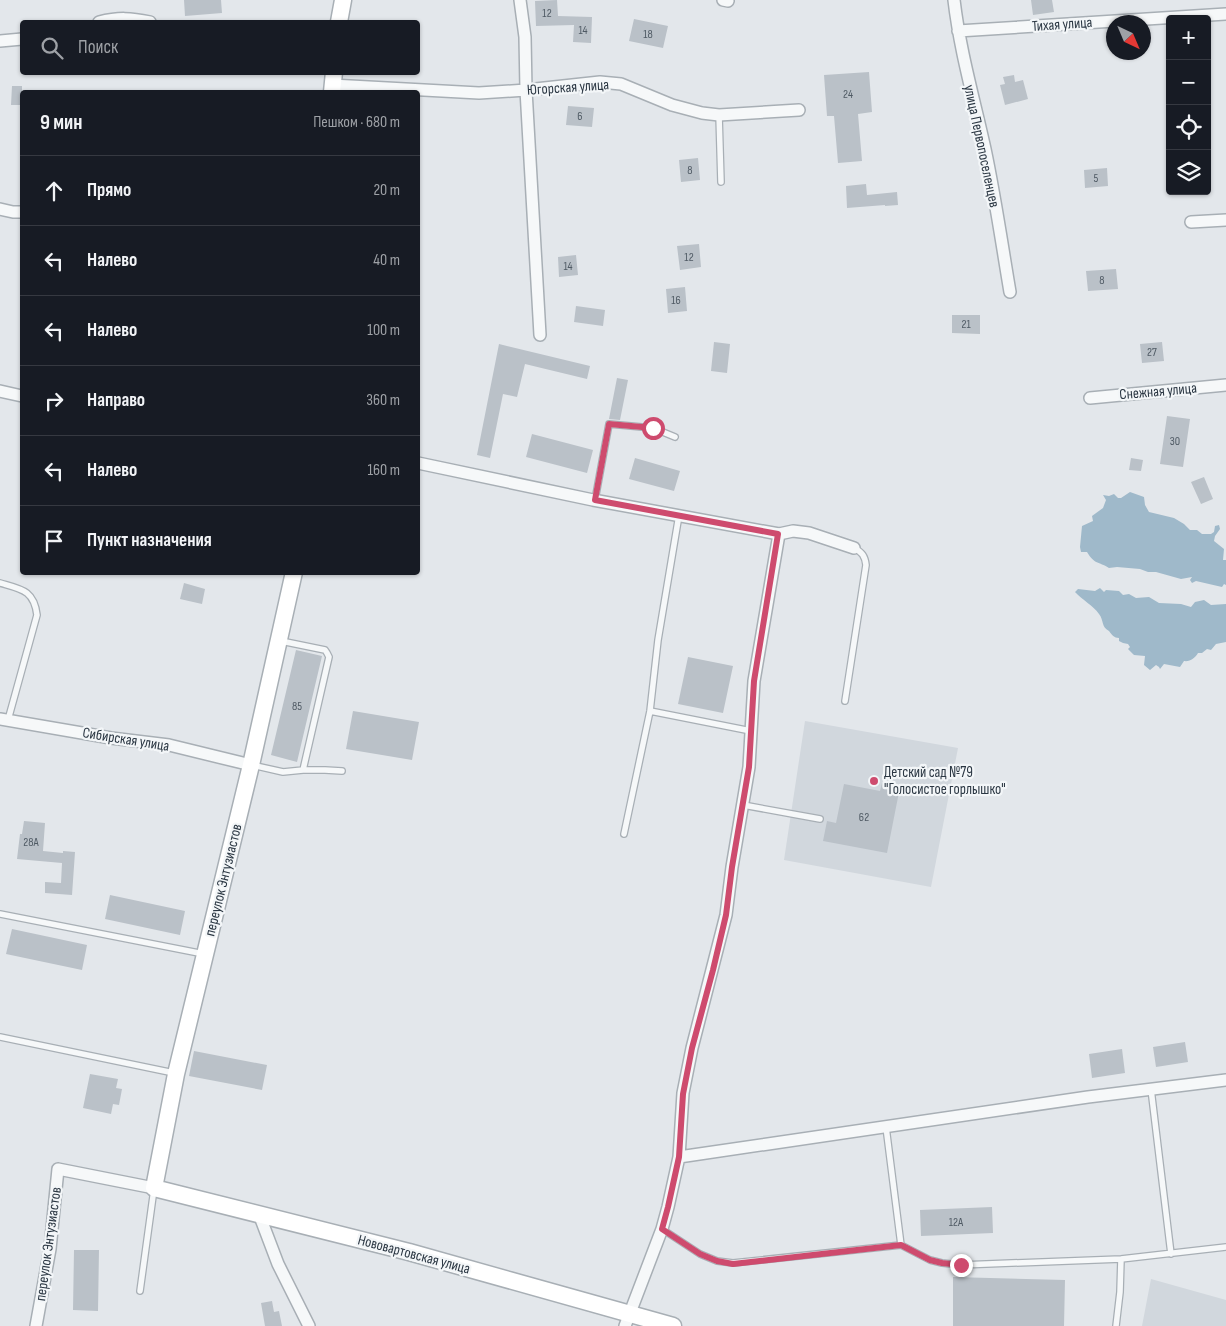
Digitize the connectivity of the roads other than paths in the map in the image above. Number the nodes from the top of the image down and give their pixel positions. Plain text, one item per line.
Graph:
1 (343, 0) edge
2 (520, 0) edge
3 (954, 0) edge
4 (1226, 14) edge
5 (109, 20) edge
6 (140, 20) edge
7 (339, 20) edge
8 (958, 31) junction
9 (20, 39) edge
10 (0, 41) edge
11 (333, 83) edge
12 (526, 90) junction
13 (799, 110) dead end
14 (719, 115) junction
15 (721, 182) dead end
16 (0, 209) edge
17 (20, 212) edge
18 (1226, 220) edge
19 (1191, 222) dead end
20 (1010, 292) dead end
21 (540, 335) dead end
22 (1226, 385) edge
23 (0, 391) edge
24 (20, 396) edge
25 (1090, 398) dead end
26 (675, 437) dead end
27 (420, 463) edge
28 (595, 500) junction
29 (679, 516) junction
30 (778, 534) junction
31 (854, 548) joint
32 (293, 575) edge
33 (0, 583) edge
34 (279, 641) junction
35 (845, 701) dead end
36 (650, 711) junction
37 (4, 720) edge
38 (751, 731) junction
39 (251, 765) junction
40 (303, 770) junction
41 (342, 771) dead end
42 (743, 805) junction
43 (820, 819) dead end
44 (624, 834) dead end
45 (0, 914) edge
46 (205, 954) junction
47 (0, 1037) edge
48 (176, 1074) junction
49 (1226, 1080) edge
50 (1151, 1090) junction
51 (886, 1127) junction
52 (679, 1157) junction
53 (154, 1188) junction
54 (259, 1214) junction
55 (662, 1229) junction
56 (901, 1245) junction
57 (1226, 1247) edge
58 (1171, 1254) junction
59 (1121, 1259) junction
60 (140, 1291) dead end
61 (627, 1319) edge
62 (36, 1326) edge
63 (309, 1326) edge
64 (673, 1326) edge
65 (1116, 1326) edge

1 - 7 main road
2 - 12 street
3 - 8 street, улица Первопоселенцев
4 - 8 street, Тихая улица
5 - 6 street
8 - 20 street, улица Первопоселенцев
9 - 10 street
11 - 12 street, Югорская улица
12 - 14 street, Югорская улица
12 - 21 street
13 - 14 street, Югорская улица
14 - 15 lane
16 - 17 street
18 - 19 street
22 - 25 street, Снежная улица
23 - 24 street
26 - 28 lane
27 - 28 street
28 - 29 street
29 - 30 street
29 - 36 lane
30 - 31 street
30 - 38 street
31 - 35 lane
32 - 34 main road, переулок Энтузиастов
33 - 37 lane
34 - 39 main road, переулок Энтузиастов
34 - 40 lane
36 - 38 lane
36 - 44 lane
37 - 39 street, Сибирская улица
38 - 42 street
39 - 40 lane
39 - 46 main road, переулок Энтузиастов
40 - 41 lane
42 - 43 lane
42 - 52 street
45 - 46 lane
46 - 48 main road, переулок Энтузиастов
47 - 48 lane
48 - 53 main road, переулок Энтузиастов
49 - 50 street
50 - 51 street
50 - 58 lane
51 - 52 street
51 - 56 lane
52 - 55 street
53 - 54 main road, Нововартовская улица
53 - 60 lane, переулок Энтузиастов
53 - 62 street, переулок Энтузиастов
54 - 61 main road, Нововартовская улица
54 - 63 street
55 - 56 lane
55 - 61 street
56 - 59 lane
57 - 58 lane
58 - 59 lane
59 - 65 lane
61 - 64 main road, Нововартовская улица

